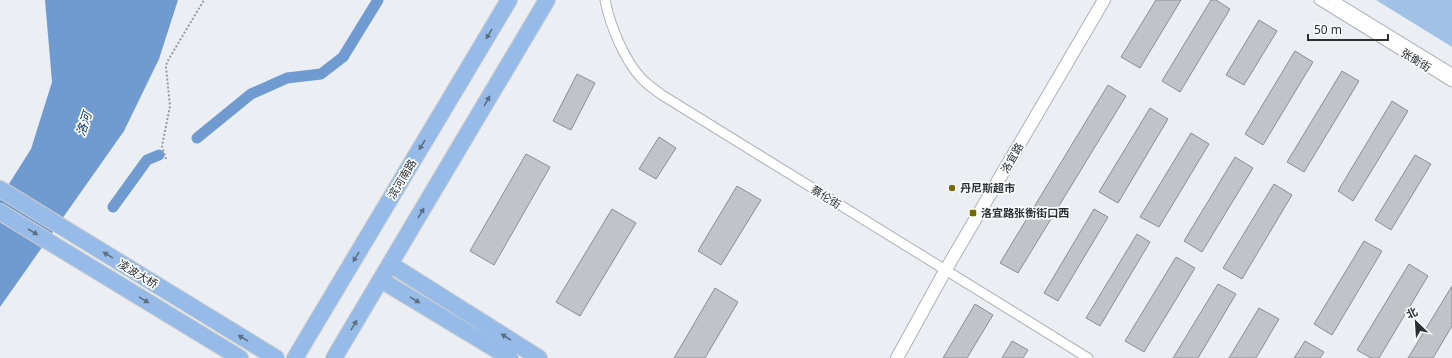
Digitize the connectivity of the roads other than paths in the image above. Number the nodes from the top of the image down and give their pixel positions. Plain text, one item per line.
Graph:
1 (509, 0) edge
2 (547, 0) edge
3 (605, 0) edge
4 (1104, 0) edge
5 (1113, 0) edge
6 (1319, 0) edge
7 (1333, 0) edge
8 (1452, 73) edge
9 (1452, 82) edge
10 (0, 189) edge
11 (0, 212) edge
12 (390, 264) junction
13 (948, 273) junction
14 (381, 280) junction
15 (240, 358) edge
16 (276, 358) edge
17 (295, 358) edge
18 (334, 358) edge
19 (510, 358) edge
20 (539, 358) edge
21 (897, 358) edge
22 (905, 358) edge
23 (1088, 358) edge

1 -> 17 highway, 滨河南路
12 -> 2 highway
3 - 13 street, 蔡伦街
4 - 13 street, 洛宜路
5 - 13 street, 洛宜路
6 - 9 street, 张衡街
7 - 8 street, 张衡街
16 -> 10 highway, 凌波大桥
11 -> 15 highway, 凌波大桥
12 - 14 highway
20 -> 12 highway
13 - 21 street, 洛宜路
13 - 22 street, 洛宜路
13 - 23 street, 蔡伦街
18 -> 14 highway
14 -> 19 highway

